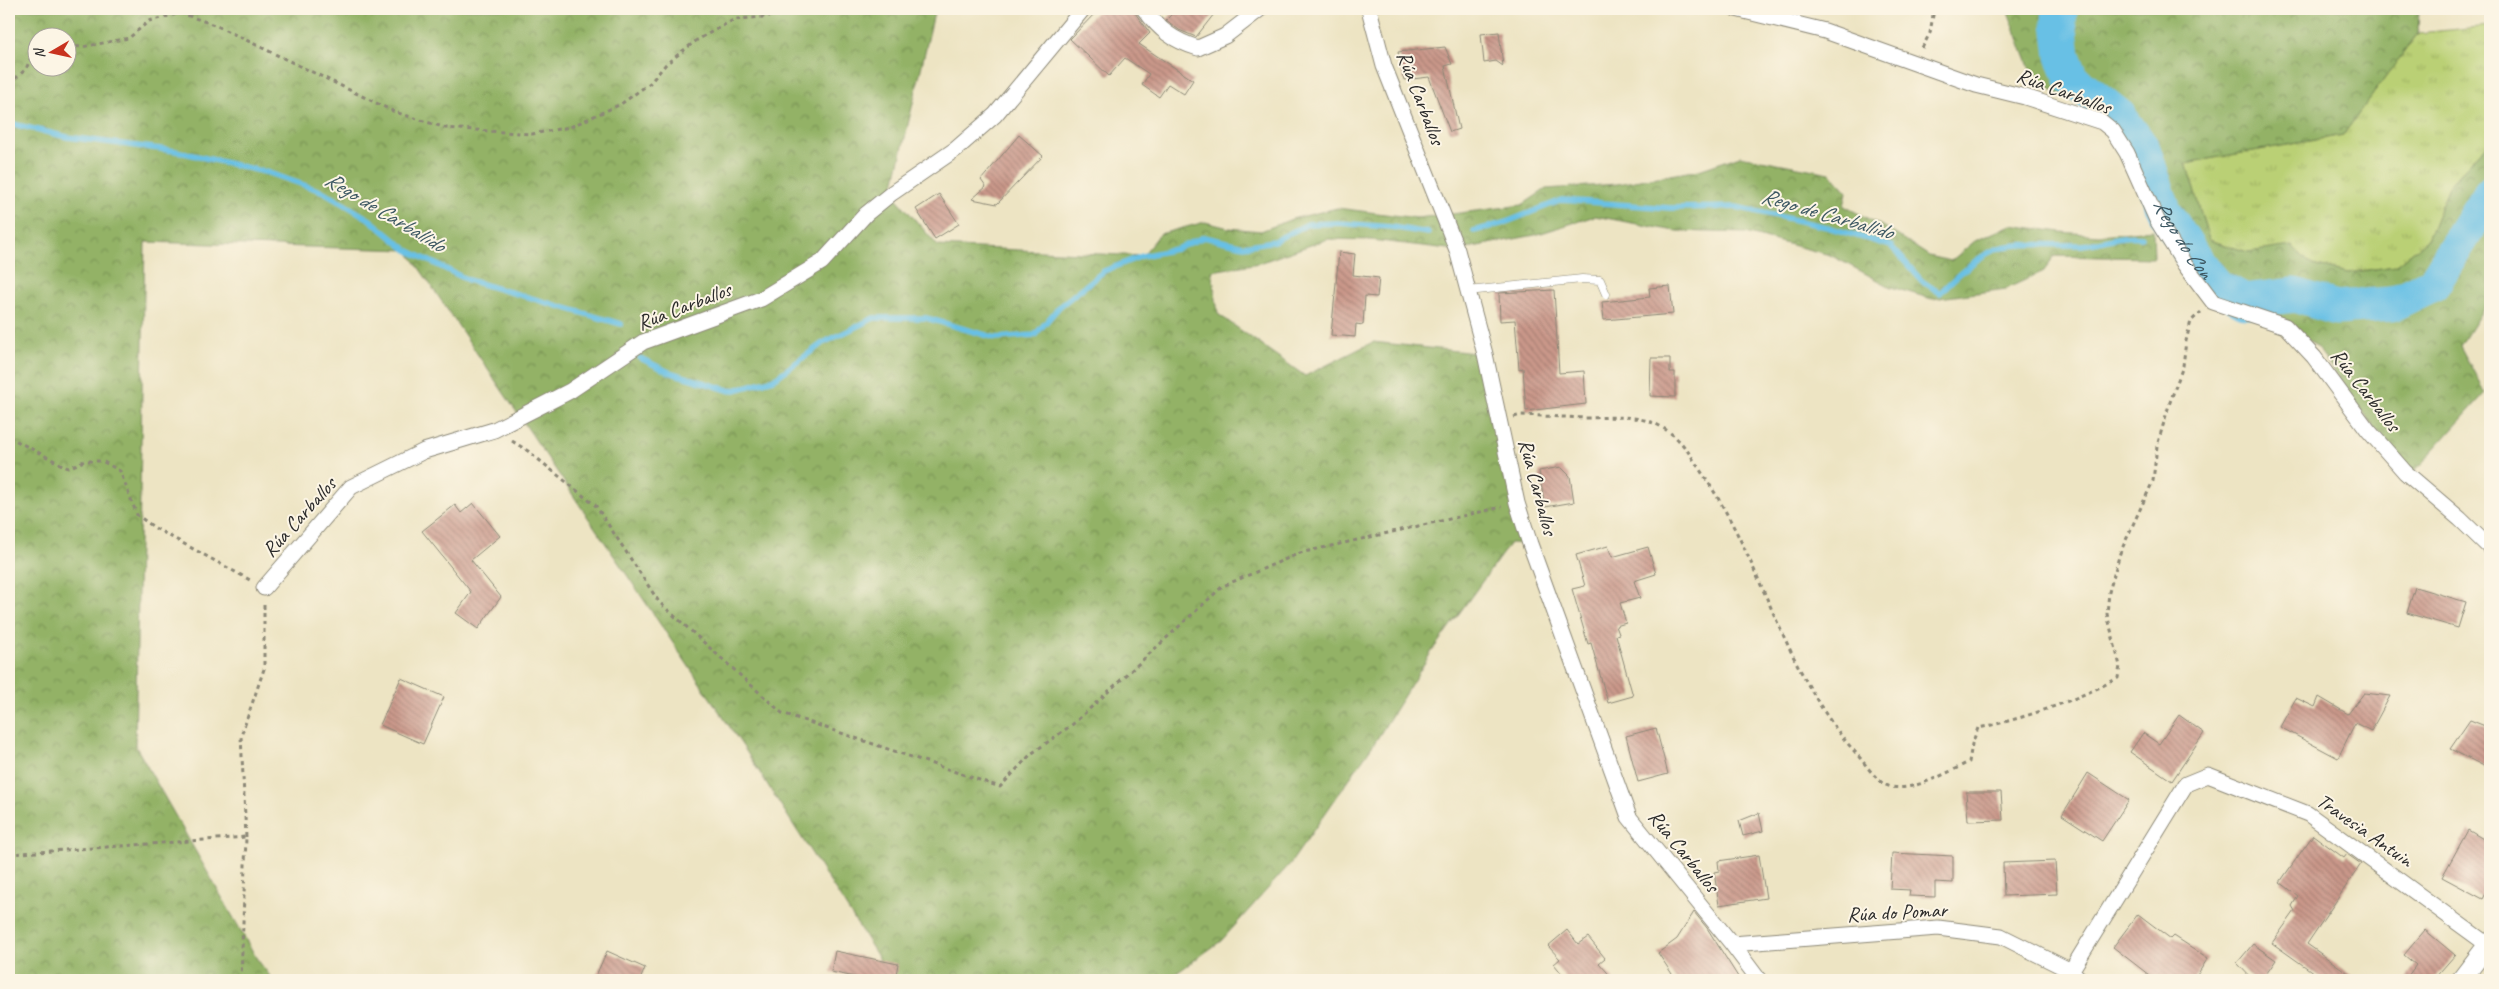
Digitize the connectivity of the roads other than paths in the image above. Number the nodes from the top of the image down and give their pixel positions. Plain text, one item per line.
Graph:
1 (1083, 9) edge
2 (1144, 9) edge
3 (1260, 9) edge
4 (1369, 9) edge
5 (1736, 9) edge
6 (1468, 290) junction
7 (1606, 294) dead end
8 (2490, 548) edge
9 (264, 588) road end
10 (2489, 943) edge
11 (1732, 944) junction
12 (2076, 976) edge
13 (2463, 979) edge
14 (1759, 980) edge

1 - 9 street, Rúa Carballos
2 - 3 street
4 - 6 street, Rúa Carballos
5 - 8 street, Rúa Carballos
6 - 7 lane
6 - 11 street, Rúa Carballos
10 - 12 street, Travesia Antuin
10 - 13 street
11 - 12 street, Rúa do Pomar
11 - 14 street, Rúa Carballos

